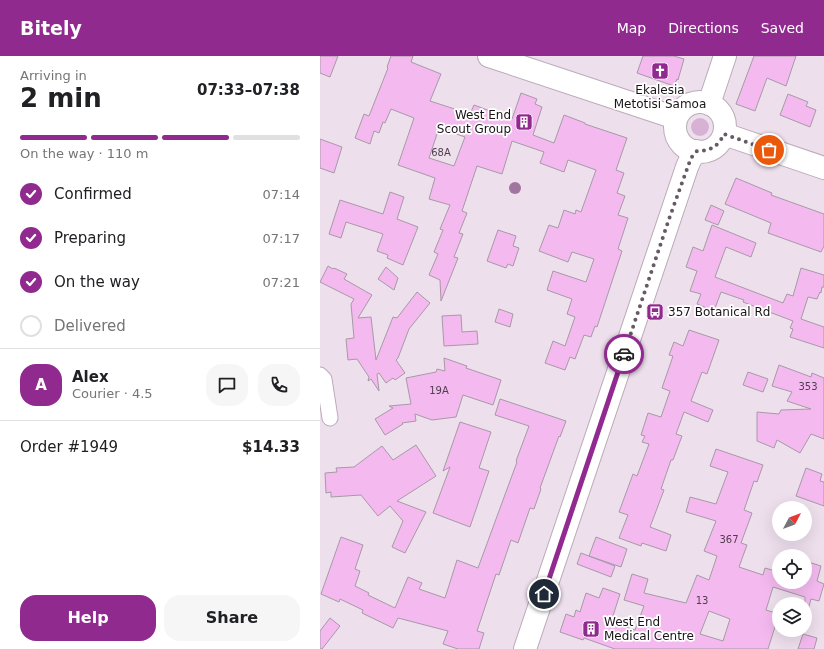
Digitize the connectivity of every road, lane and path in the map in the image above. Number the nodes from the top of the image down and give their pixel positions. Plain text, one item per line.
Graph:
1 (490, 56) edge
2 (725, 56) edge
3 (709, 104) junction
4 (676, 118) junction
5 (724, 134) junction
6 (697, 151) junction
7 (824, 168) edge
8 (320, 375) edge
9 (330, 418) dead end
10 (525, 649) edge

1 - 4 main road
2 - 3 main road
3 - 4 main road
3 - 5 main road
4 - 6 main road
5 - 6 main road
5 - 7 main road
6 - 10 main road
8 - 9 street

